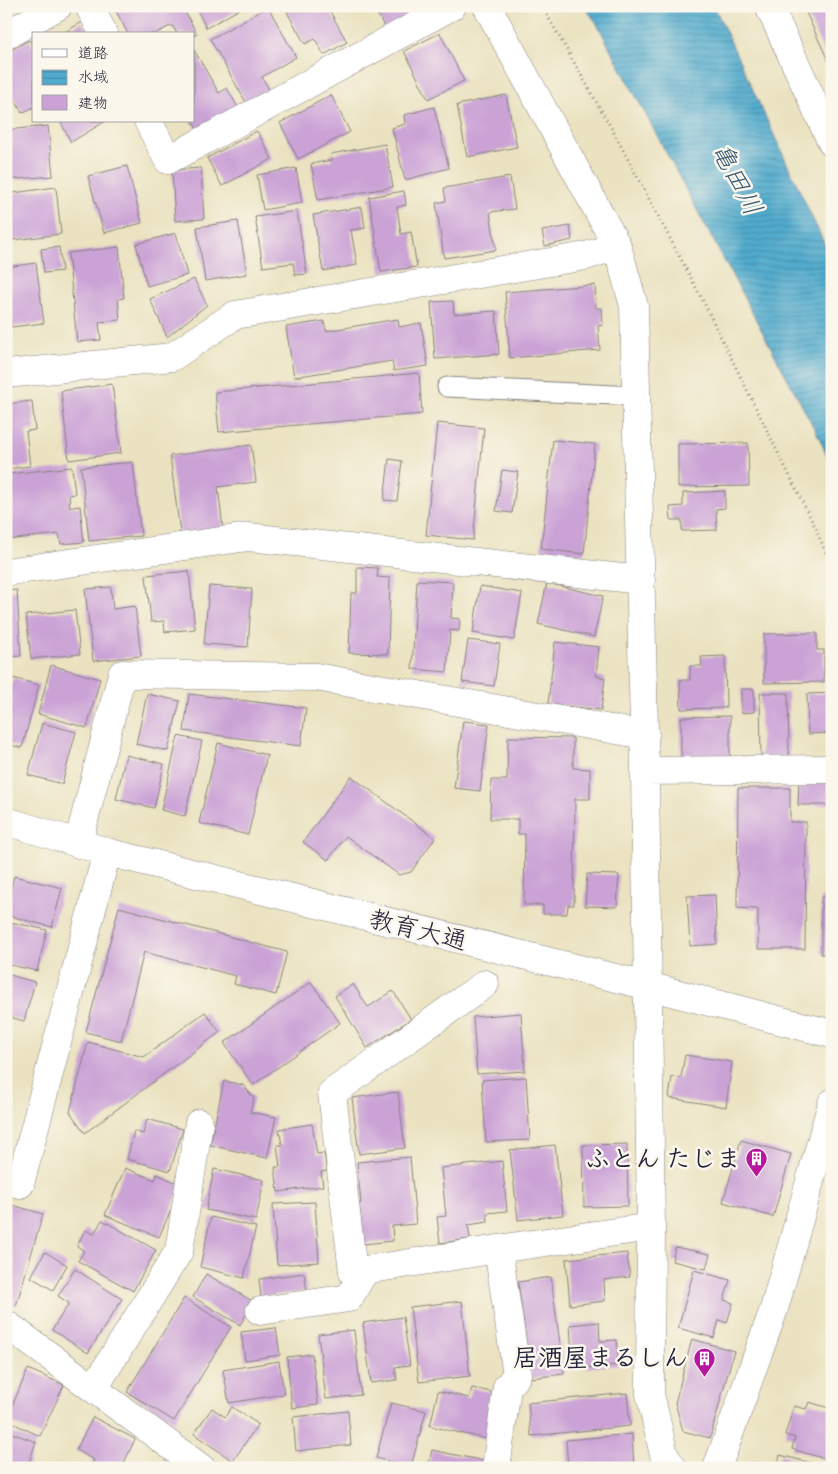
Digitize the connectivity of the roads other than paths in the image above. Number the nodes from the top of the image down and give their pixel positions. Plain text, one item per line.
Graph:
1 (58, 6) edge
2 (90, 6) edge
3 (452, 6) edge
4 (487, 6) edge
5 (769, 6) edge
6 (103, 32) edge
7 (6, 35) edge
8 (149, 122) edge
9 (832, 143) edge
10 (617, 246) junction
11 (6, 374) edge
12 (447, 387) dead end
13 (635, 396) junction
14 (6, 572) edge
15 (641, 580) junction
16 (645, 735) junction
17 (832, 770) edge
18 (645, 771) junction
19 (6, 821) edge
20 (78, 844) junction
21 (107, 852) junction
22 (485, 984) dead end
23 (648, 986) junction
24 (832, 1034) edge
25 (832, 1103) edge
26 (199, 1123) dead end
27 (6, 1180) edge
28 (651, 1227) junction
29 (498, 1249) junction
30 (365, 1270) junction
31 (260, 1311) dead end
32 (6, 1324) edge
33 (94, 1388) junction
34 (174, 1459) edge
35 (201, 1468) edge
36 (496, 1468) edge
37 (673, 1468) edge
38 (717, 1468) edge

1 - 7 street
2 - 6 street
3 - 8 street
4 - 10 street
5 - 9 street
10 - 11 street
10 - 13 street
12 - 13 lane
13 - 15 street
14 - 15 street
15 - 16 street
16 - 18 street
16 - 20 street
17 - 18 street
18 - 23 street
19 - 20 street, 教育大通
20 - 21 street, 教育大通
21 - 23 street, 教育大通
21 - 27 street
22 - 30 street
23 - 24 street, 教育大通
23 - 28 street
25 - 38 street
26 - 33 street
28 - 29 street
28 - 37 street
29 - 30 street
29 - 36 street
30 - 31 street
32 - 33 street
33 - 34 street
34 - 35 street

